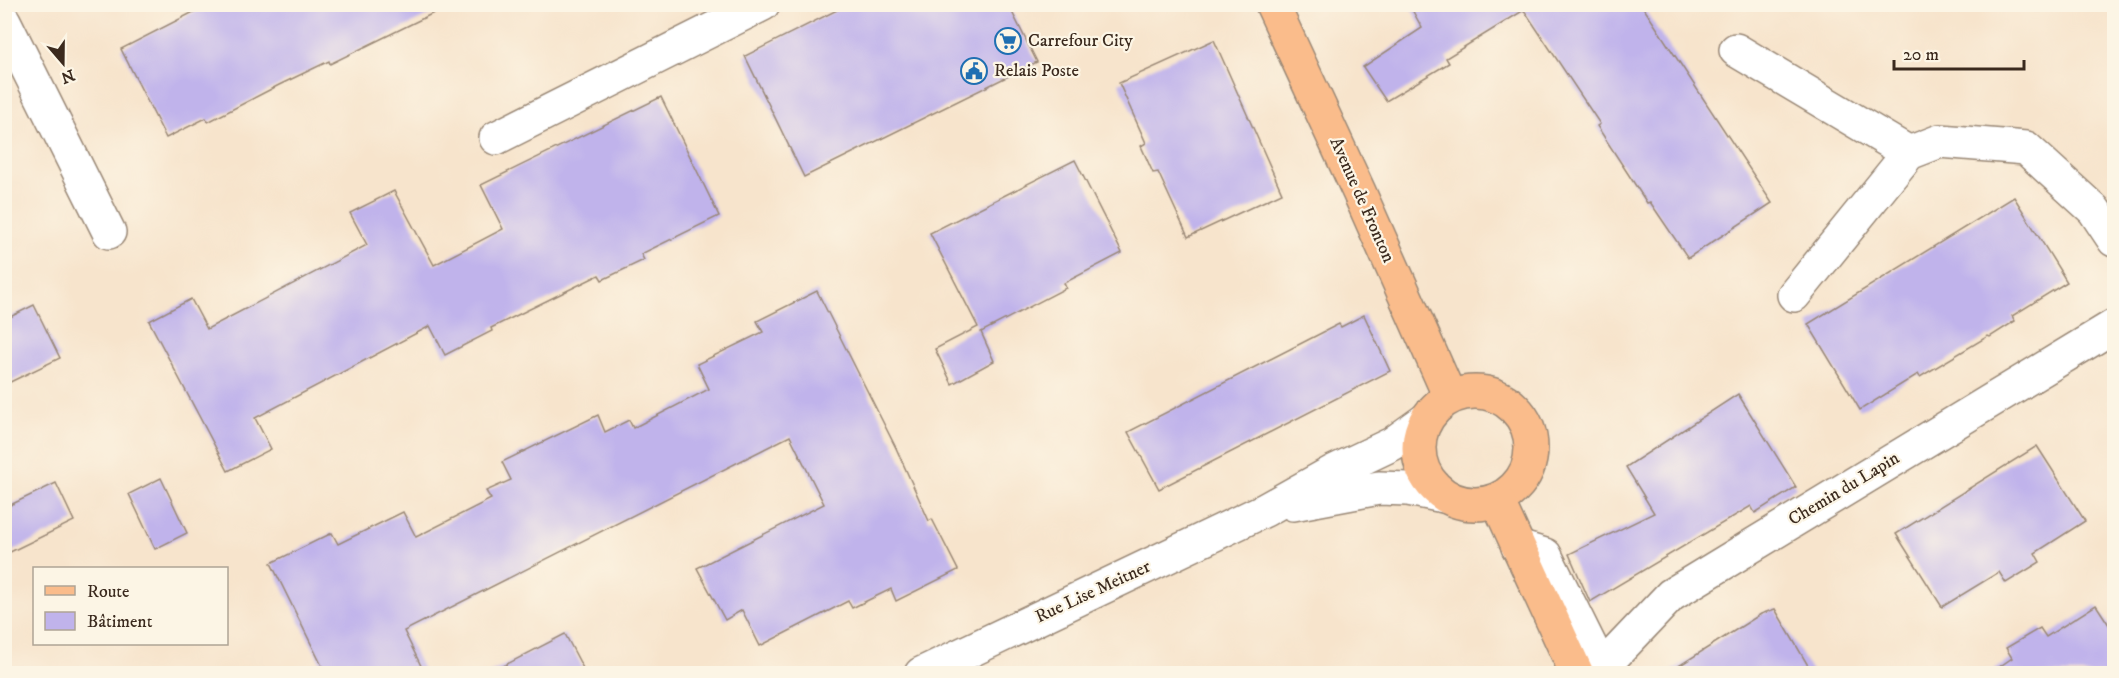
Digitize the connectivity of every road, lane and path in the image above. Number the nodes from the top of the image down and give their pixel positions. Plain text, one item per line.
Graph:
1 (763, 4) edge
2 (1272, 4) edge
3 (4, 21) edge
4 (1736, 50) dead end
5 (496, 138) dead end
6 (1909, 153) junction
7 (109, 232) dead end
8 (2115, 240) edge
9 (1794, 295) dead end
10 (2115, 326) edge
11 (1450, 397) junction
12 (1424, 421) junction
13 (1444, 496) junction
14 (1497, 500) junction
15 (1265, 510) junction
16 (1593, 672) edge
17 (921, 674) edge

1 - 5 street
2 - 11 main road, Avenue de Fronton
3 - 7 street
4 - 6 street
6 - 8 street
6 - 9 street
10 - 16 street, Chemin du Lapin
11 - 12 main road
11 - 14 main road
12 - 13 main road
12 - 15 street, Rue Lise Meitner
13 - 14 main road
13 - 15 street, Rue Lise Meitner
14 - 16 main road
15 - 17 street, Rue Lise Meitner

